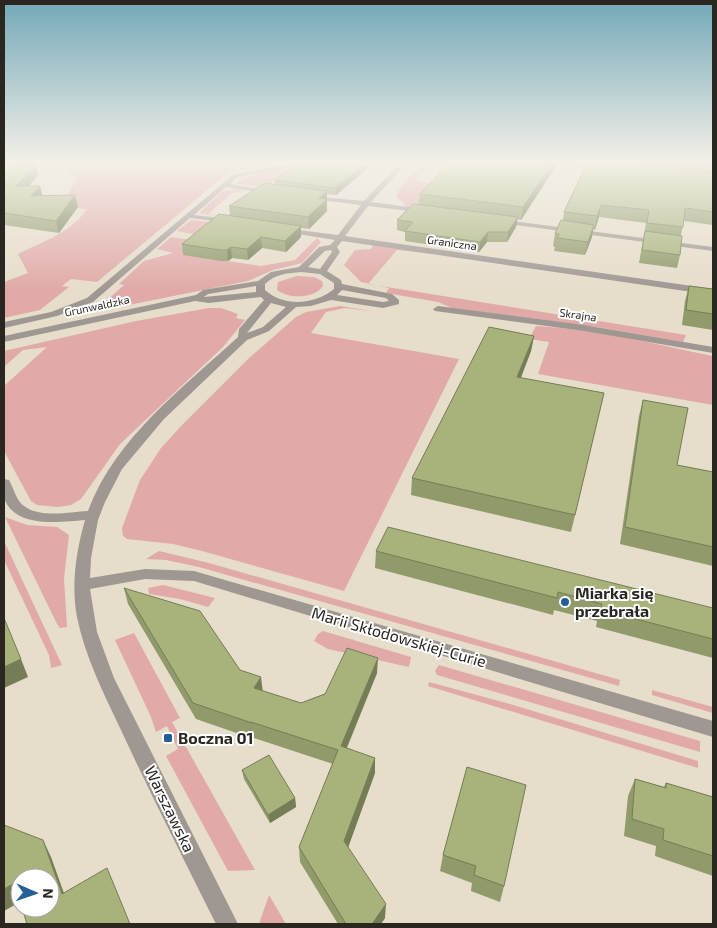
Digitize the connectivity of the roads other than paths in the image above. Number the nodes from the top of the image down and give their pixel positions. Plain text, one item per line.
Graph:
1 (202, 204) edge
2 (366, 204) edge
3 (368, 204) edge
4 (434, 213) edge
5 (188, 216) junction
6 (491, 220) edge
7 (240, 223) edge
8 (278, 229) edge
9 (340, 238) junction
10 (333, 247) junction
11 (713, 249) edge
12 (300, 269) junction
13 (322, 272) junction
14 (261, 283) junction
15 (339, 286) junction
16 (713, 292) edge
17 (266, 296) junction
18 (330, 297) junction
19 (195, 298) junction
20 (294, 304) junction
21 (438, 309) dead end
22 (4, 325) edge
23 (243, 338) junction
24 (4, 339) edge
25 (713, 350) edge
26 (4, 483) edge
27 (94, 515) junction
28 (82, 585) junction
29 (713, 730) edge
30 (227, 924) edge

1 - 5 street
2 - 9 street
3 - 4 street
5 - 7 street
5 - 22 street
6 - 11 street
8 - 9 street, Graniczna
9 - 10 street
9 - 16 street, Graniczna
10 - 12 street
10 - 13 street
12 - 13 street
12 - 14 street, Grunwaldzka
13 - 15 street
14 - 17 street
14 - 19 street, Grunwaldzka
15 - 18 street
15 - 18 street
17 - 19 street, Grunwaldzka
17 - 20 street, Grunwaldzka
17 - 23 street
18 - 20 street, Grunwaldzka
19 - 24 street, Grunwaldzka
20 - 23 street
21 - 25 street, Skrajna
23 - 27 street, Warszawska
26 - 27 street
27 - 28 street, Warszawska
28 - 29 street, Marii Skłodowskiej-Curie
28 - 30 street, Warszawska

